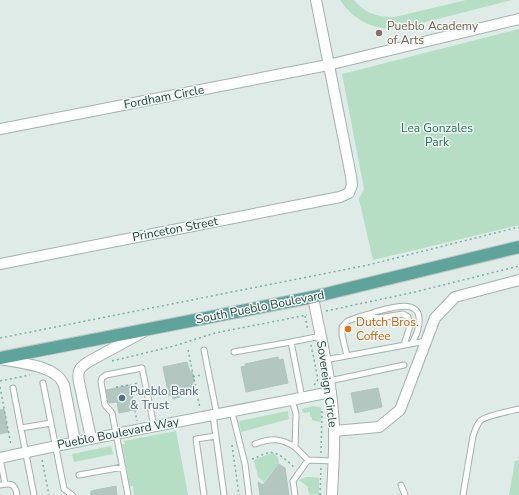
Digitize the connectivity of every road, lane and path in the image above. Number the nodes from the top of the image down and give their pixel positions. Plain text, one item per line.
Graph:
1 (316, 0) edge
2 (519, 19) edge
3 (328, 65) junction
4 (0, 129) edge
5 (519, 227) edge
6 (519, 247) edge
7 (0, 264) edge
8 (519, 280) edge
9 (313, 297) junction
10 (305, 316) dead end
11 (363, 316) junction
12 (147, 329) junction
13 (320, 336) junction
14 (0, 338) edge
15 (310, 338) junction
16 (426, 340) junction
17 (291, 342) junction
18 (412, 343) junction
19 (404, 345) junction
20 (188, 350) dead end
21 (204, 350) dead end
22 (234, 352) dead end
23 (347, 356) junction
24 (0, 359) edge
25 (325, 360) junction
26 (404, 365) dead end
27 (329, 381) junction
28 (43, 383) dead end
29 (0, 387) edge
30 (116, 387) dead end
31 (13, 388) dead end
32 (331, 392) junction
33 (297, 399) junction
34 (200, 408) dead end
35 (322, 409) dead end
36 (519, 409) edge
37 (232, 412) junction
38 (215, 415) junction
39 (137, 420) dead end
40 (51, 423) junction
41 (154, 426) junction
42 (21, 428) junction
43 (334, 432) junction
44 (116, 433) junction
45 (216, 436) junction
46 (91, 438) junction
47 (75, 441) junction
48 (232, 443) dead end
49 (255, 444) dead end
50 (11, 445) dead end
51 (56, 445) junction
52 (295, 447) junction
53 (25, 452) junction
54 (0, 458) edge
55 (42, 458) dead end
56 (308, 460) junction
57 (244, 461) junction
58 (321, 461) junction
59 (333, 461) junction
60 (235, 464) junction
61 (122, 467) junction
62 (300, 472) junction
63 (79, 474) dead end
64 (3, 485) edge
65 (401, 485) dead end
66 (17, 495) edge
67 (34, 495) edge
68 (50, 495) edge
69 (72, 495) edge
70 (128, 495) edge
71 (204, 495) edge
72 (224, 495) edge
73 (239, 495) edge
74 (249, 495) edge
75 (295, 495) edge
76 (320, 495) edge
77 (332, 495) edge
78 (404, 495) edge
79 (463, 495) edge

1 - 3 street
2 - 3 street, Fordham Circle
3 - 4 street, Fordham Circle
3 - 7 street, Princeton Street
5 - 14 path
6 - 9 main road, South Pueblo Boulevard
8 - 16 street
9 - 12 main road, South Pueblo Boulevard
9 - 13 street, Sovereign Circle
10 - 15 path
11 - 18 lane
11 - 19 lane
11 - 23 lane
12 - 24 main road, South Pueblo Boulevard
12 - 46 street
13 - 15 lane
13 - 25 street, Sovereign Circle
15 - 17 lane
16 - 18 lane
16 - 43 street
17 - 22 lane
17 - 33 lane
18 - 19 lane
19 - 23 lane
20 - 34 path
21 - 38 lane
23 - 25 lane
24 - 47 street
25 - 27 street, Sovereign Circle
26 - 27 lane
27 - 32 street, Sovereign Circle
28 - 40 lane
29 - 50 path
30 - 39 path
31 - 42 lane
32 - 33 street, Pueblo Boulevard Way
32 - 43 street, Sovereign Circle
33 - 37 street, Pueblo Boulevard Way
33 - 52 lane
35 - 58 path
36 - 79 lane
37 - 38 street, Pueblo Boulevard Way
37 - 57 lane
38 - 41 street, Pueblo Boulevard Way
38 - 45 lane
40 - 42 lane
40 - 51 lane
41 - 44 street, Pueblo Boulevard Way
41 - 44 lane
42 - 53 lane
43 - 59 street, Sovereign Circle
44 - 46 street, Pueblo Boulevard Way
44 - 61 lane
45 - 71 lane
45 - 72 lane
46 - 47 street, Pueblo Boulevard Way
47 - 51 street, Pueblo Boulevard Way
48 - 60 path
49 - 52 lane
51 - 53 street, Pueblo Boulevard Way
51 - 69 lane
52 - 56 lane
53 - 54 street, Pueblo Boulevard Way
53 - 67 lane
54 - 64 lane
55 - 68 path
56 - 58 lane
56 - 62 lane
57 - 60 path
57 - 62 path
57 - 74 lane
58 - 59 lane
58 - 76 path
59 - 77 street, Sovereign Circle
60 - 73 path
61 - 63 lane
61 - 70 lane
62 - 75 lane
64 - 66 lane
65 - 78 lane

